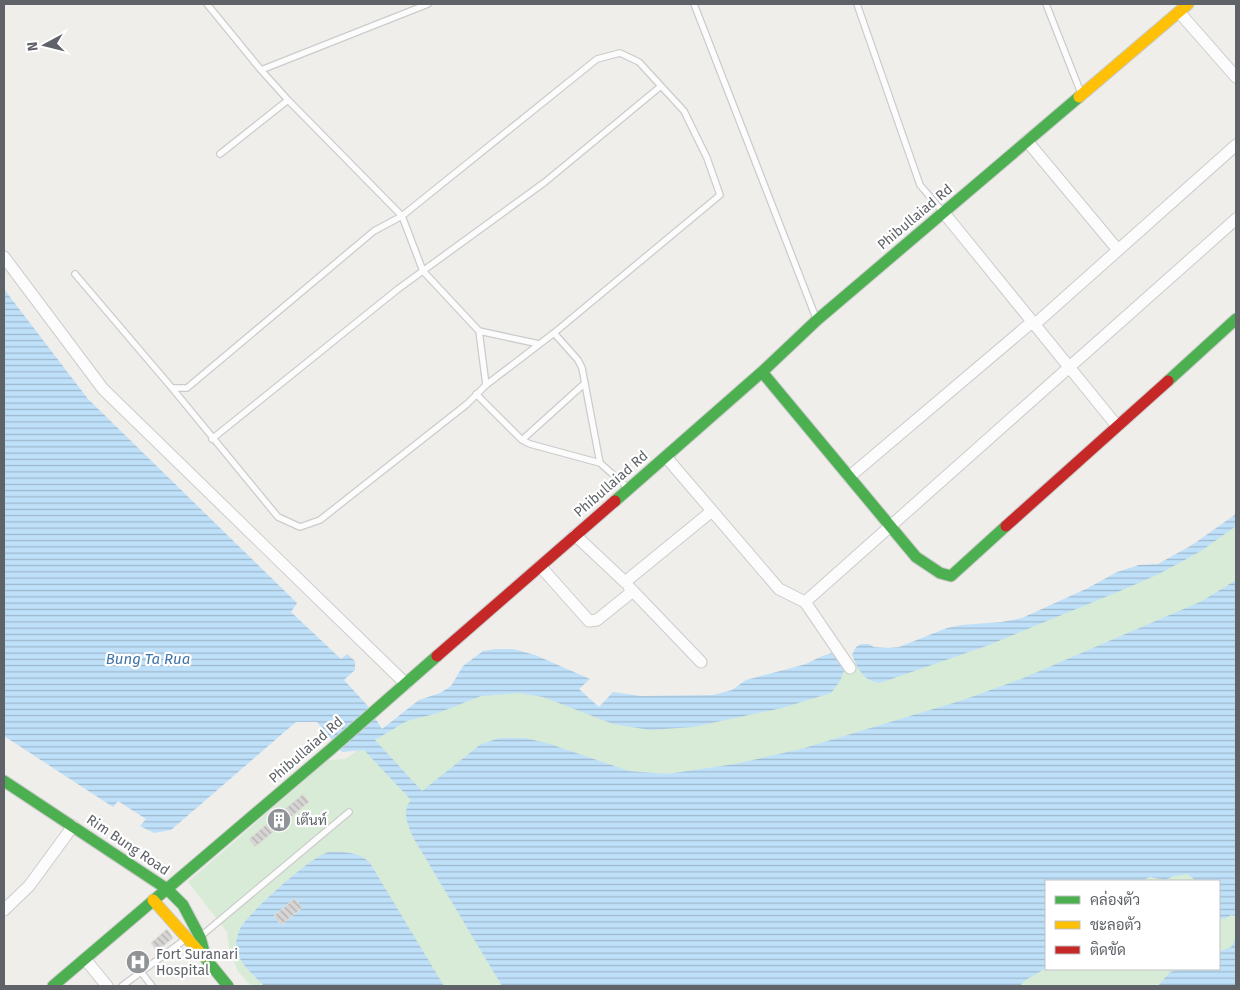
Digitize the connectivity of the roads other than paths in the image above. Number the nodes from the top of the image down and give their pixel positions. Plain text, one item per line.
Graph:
1 (207, 4) edge
2 (428, 4) edge
3 (694, 4) edge
4 (856, 4) edge
5 (1046, 4) edge
6 (1188, 4) edge
7 (1179, 12) junction
8 (261, 70) junction
9 (1236, 77) edge
10 (661, 86) junction
11 (1081, 94) junction
12 (288, 100) junction
13 (1027, 141) junction
14 (1236, 145) edge
15 (220, 154) dead end
16 (944, 213) junction
17 (402, 216) junction
18 (1236, 219) edge
19 (1118, 250) junction
20 (4, 257) edge
21 (423, 271) junction
22 (75, 274) dead end
23 (1236, 319) edge
24 (816, 320) junction
25 (1033, 323) junction
26 (479, 331) junction
27 (554, 333) junction
28 (539, 344) junction
29 (1069, 368) junction
30 (762, 372) junction
31 (585, 383) junction
32 (486, 385) junction
33 (172, 388) junction
34 (476, 394) junction
35 (1117, 426) junction
36 (212, 439) junction
37 (522, 440) junction
38 (666, 457) junction
39 (600, 463) junction
40 (849, 477) junction
41 (629, 488) junction
42 (712, 511) junction
43 (891, 526) junction
44 (575, 536) junction
45 (540, 566) junction
46 (625, 582) junction
47 (633, 591) junction
48 (805, 602) junction
49 (701, 662) dead end
50 (850, 668) dead end
51 (406, 684) junction
52 (4, 781) edge
53 (349, 812) dead end
54 (72, 826) junction
55 (167, 889) junction
56 (153, 900) junction
57 (4, 910) edge
58 (187, 938) junction
59 (200, 938) junction
60 (85, 959) junction
61 (206, 959) junction
62 (141, 972) junction
63 (53, 986) edge
64 (107, 986) edge
65 (122, 986) edge
66 (152, 986) edge
67 (228, 986) edge

1 - 8 lane
2 - 8 lane
3 - 24 lane
4 - 16 lane
5 - 11 lane
6 - 7 street, Phibullaiad Rd
7 - 9 street
7 - 11 street, Phibullaiad Rd
8 - 12 lane
10 - 17 lane
10 - 21 lane
10 - 27 lane
11 - 13 street, Phibullaiad Rd
12 - 15 lane
12 - 17 lane
13 - 16 street, Phibullaiad Rd
13 - 19 street
14 - 19 street
16 - 24 street, Phibullaiad Rd
16 - 25 street
17 - 21 lane
17 - 33 lane
18 - 29 street
19 - 25 street
20 - 51 street
21 - 26 lane
21 - 36 lane
22 - 33 lane
23 - 35 street
24 - 30 street, Phibullaiad Rd
25 - 29 street
25 - 40 street
26 - 28 lane
26 - 32 lane
27 - 28 lane
27 - 31 lane
28 - 32 lane
29 - 35 street
29 - 43 street
30 - 38 street, Phibullaiad Rd
30 - 40 street
31 - 37 lane
31 - 39 lane
32 - 34 lane
33 - 36 lane
34 - 36 lane
34 - 37 lane
35 - 43 street
37 - 39 lane
38 - 41 street, Phibullaiad Rd
38 - 42 street
39 - 41 lane
40 - 43 street
41 - 44 street, Phibullaiad Rd
42 - 46 street
42 - 48 street
43 - 48 street
44 - 45 street, Phibullaiad Rd
44 - 46 street
45 - 47 street
45 - 51 street, Phibullaiad Rd
46 - 47 street
47 - 49 street
48 - 50 street
51 - 55 street, Phibullaiad Rd
52 - 54 street, Rim Bung Road
53 - 59 lane
54 - 55 street, Rim Bung Road
54 - 57 street
55 - 56 street, Phibullaiad Rd
55 - 59 street, Rim Bung Road
56 - 58 street, Rim Bung Road
56 - 60 street, Phibullaiad Rd
58 - 61 street, Rim Bung Road
58 - 62 lane
59 - 61 street, Rim Bung Road
60 - 63 street, Phibullaiad Rd
60 - 64 street
61 - 67 street, Rim Bung Road
62 - 65 lane
62 - 66 lane

